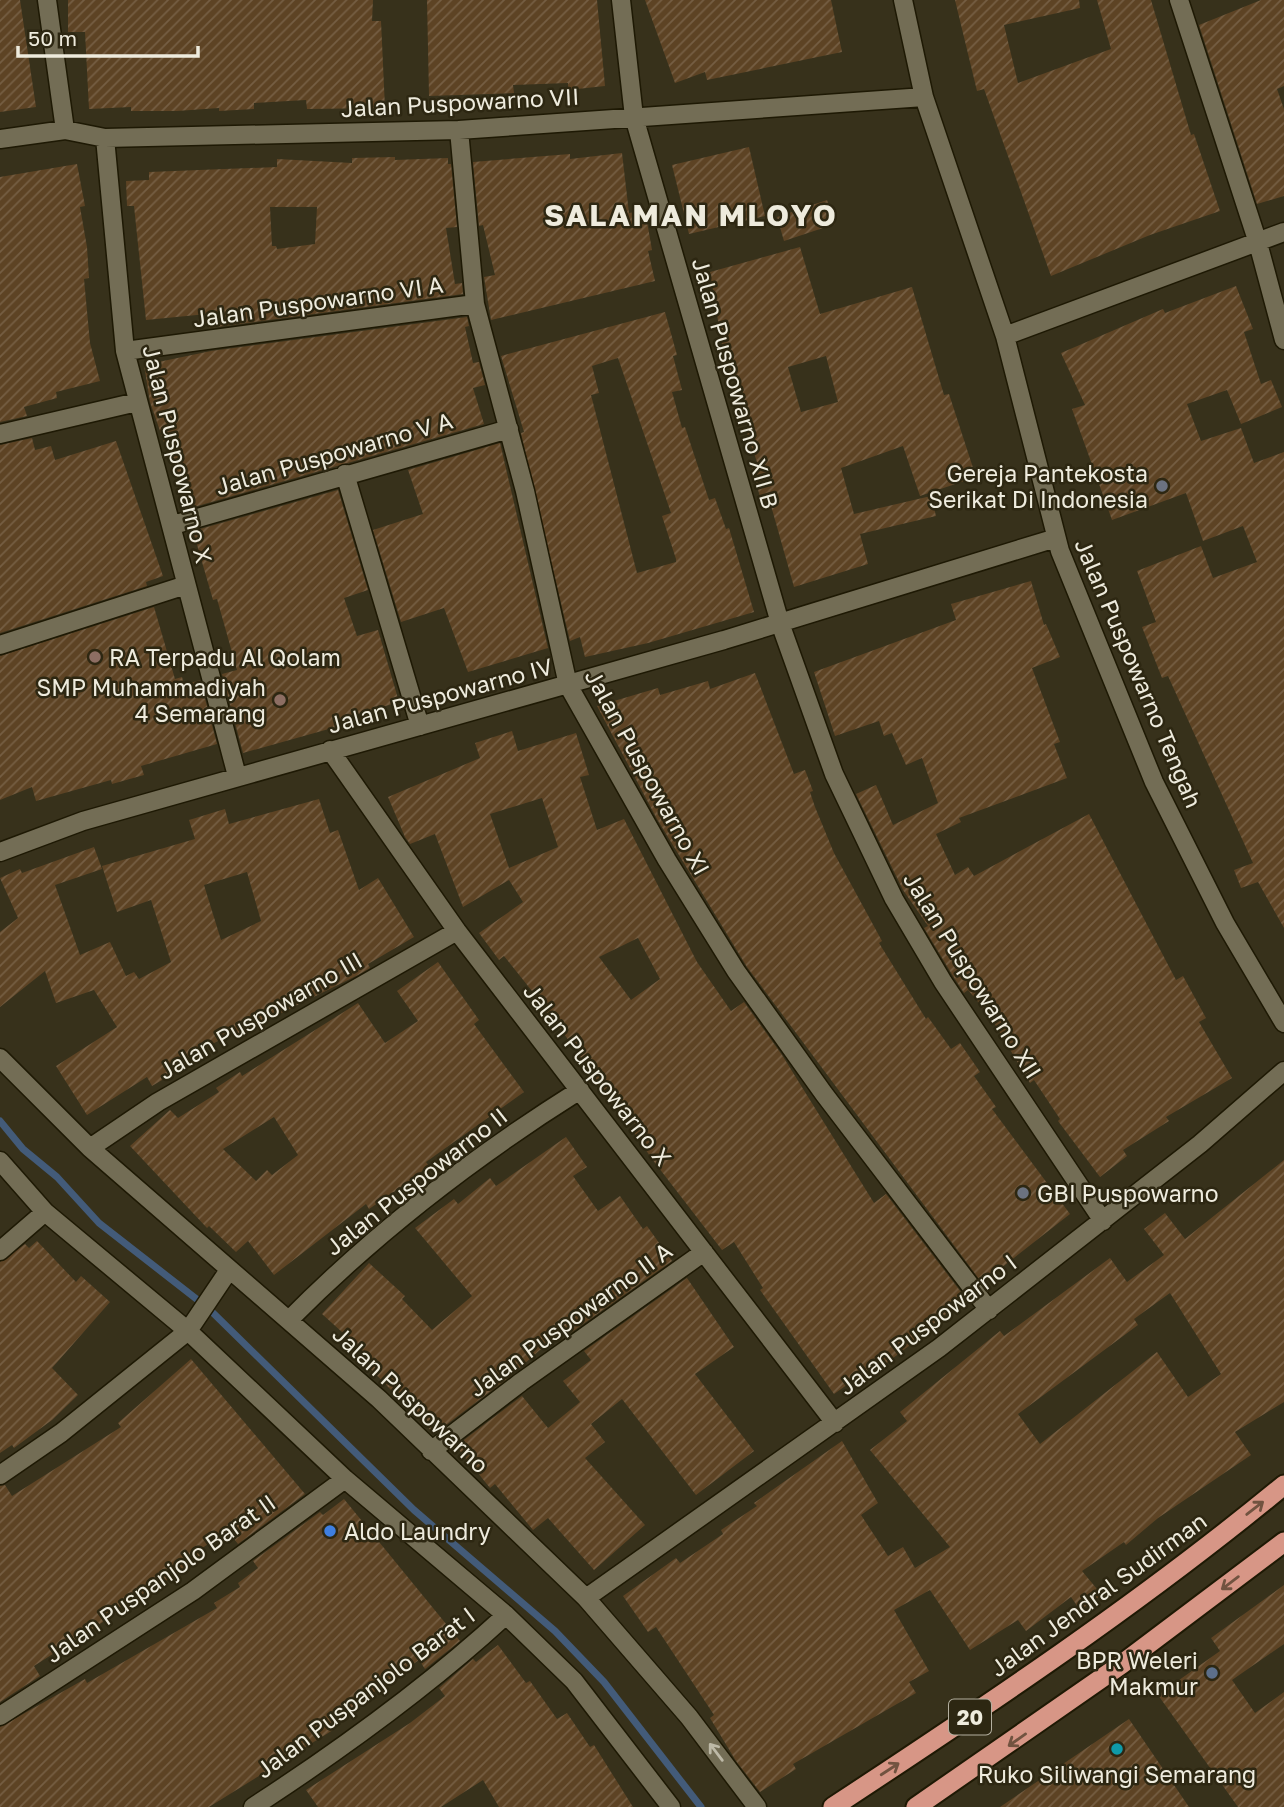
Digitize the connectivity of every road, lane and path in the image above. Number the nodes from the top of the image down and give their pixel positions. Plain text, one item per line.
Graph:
1 (47, 0) edge
2 (621, 0) edge
3 (903, 0) edge
4 (1179, 0) edge
5 (924, 97) junction
6 (634, 117) junction
7 (65, 130) junction
8 (460, 130) junction
9 (105, 138) junction
10 (0, 139) edge
11 (1284, 232) edge
12 (1258, 243) junction
13 (475, 304) junction
14 (1005, 336) junction
15 (1284, 340) edge
16 (125, 351) junction
17 (137, 402) junction
18 (509, 429) junction
19 (0, 434) edge
20 (345, 474) junction
21 (173, 525) junction
22 (1056, 538) junction
23 (186, 585) junction
24 (780, 623) junction
25 (0, 645) edge
26 (568, 685) junction
27 (421, 726) junction
28 (331, 750) junction
29 (237, 776) junction
30 (0, 852) edge
31 (457, 931) junction
32 (1284, 1023) edge
33 (0, 1058) edge
34 (1284, 1071) edge
35 (580, 1090) junction
36 (90, 1148) junction
37 (0, 1161) edge
38 (45, 1212) junction
39 (1103, 1222) junction
40 (0, 1251) edge
41 (704, 1252) junction
42 (229, 1270) junction
43 (989, 1310) junction
44 (289, 1320) junction
45 (188, 1331) junction
46 (835, 1423) junction
47 (431, 1451) junction
48 (0, 1475) edge
49 (345, 1479) junction
50 (1284, 1485) edge
51 (1284, 1542) edge
52 (586, 1598) junction
53 (506, 1615) junction
54 (0, 1716) edge
55 (253, 1807) edge
56 (671, 1807) edge
57 (757, 1807) edge
58 (833, 1807) edge
59 (916, 1807) edge

1 - 7 street
2 - 6 street
3 - 5 street, Jalan Puspowarno Tengah
4 - 12 street
5 - 6 street, Jalan Puspowarno VII
5 - 14 street, Jalan Puspowarno Tengah
6 - 8 street, Jalan Puspowarno VII
6 - 24 street, Jalan Puspowarno XII B
7 - 9 street, Jalan Puspowarno VII
7 - 10 street, Jalan Puspowarno VII
8 - 9 street, Jalan Puspowarno VII
8 - 13 street, Jalan Puspowarno XI
9 - 16 street, Jalan Puspowarno X
11 - 12 street
12 - 14 street
12 - 15 street
13 - 16 street, Jalan Puspowarno VI A
13 - 18 street, Jalan Puspowarno XI
14 - 22 street, Jalan Puspowarno Tengah
16 - 17 street, Jalan Puspowarno X
17 - 19 street
17 - 21 street, Jalan Puspowarno X
18 - 20 street, Jalan Puspowarno V A
18 - 26 street, Jalan Puspowarno XI
20 - 21 street, Jalan Puspowarno V A
20 - 27 street
21 - 23 street, Jalan Puspowarno X
22 - 24 street, Jalan Puspowarno IV
22 - 32 street, Jalan Puspowarno Tengah
23 - 25 street
23 - 29 street, Jalan Puspowarno X
24 - 26 street, Jalan Puspowarno IV
24 - 39 street, Jalan Puspowarno XII
26 - 27 street, Jalan Puspowarno IV
26 - 43 street, Jalan Puspowarno XI
27 - 28 street, Jalan Puspowarno IV
28 - 29 street, Jalan Puspowarno IV
28 - 31 street, Jalan Puspowarno X
29 - 30 street, Jalan Puspowarno IV
31 - 35 street, Jalan Puspowarno X
31 - 36 street, Jalan Puspowarno III
33 - 36 street, Jalan Puspowarno
34 - 39 street, Jalan Puspowarno I
35 - 41 street, Jalan Puspowarno X
35 - 44 street, Jalan Puspowarno II
36 - 42 street, Jalan Puspowarno
37 - 38 street
38 - 40 street
38 - 45 street
39 - 43 street, Jalan Puspowarno I
41 - 46 street, Jalan Puspowarno X
41 - 47 street, Jalan Puspowarno II A
42 - 44 street, Jalan Puspowarno
42 - 45 street
43 - 46 street, Jalan Puspowarno I
44 - 47 street, Jalan Puspowarno
45 - 48 street
45 - 49 street
46 - 52 street, Jalan Puspowarno I
47 - 52 street, Jalan Puspowarno
49 - 53 street
49 - 54 street, Jalan Puspanjolo Barat II
58 -> 50 highway, Jalan Jendral Sudirman / 20
51 -> 59 highway, 20
57 -> 52 street, Jalan Puspowarno
53 - 55 street, Jalan Puspanjolo Barat I
53 - 56 street

